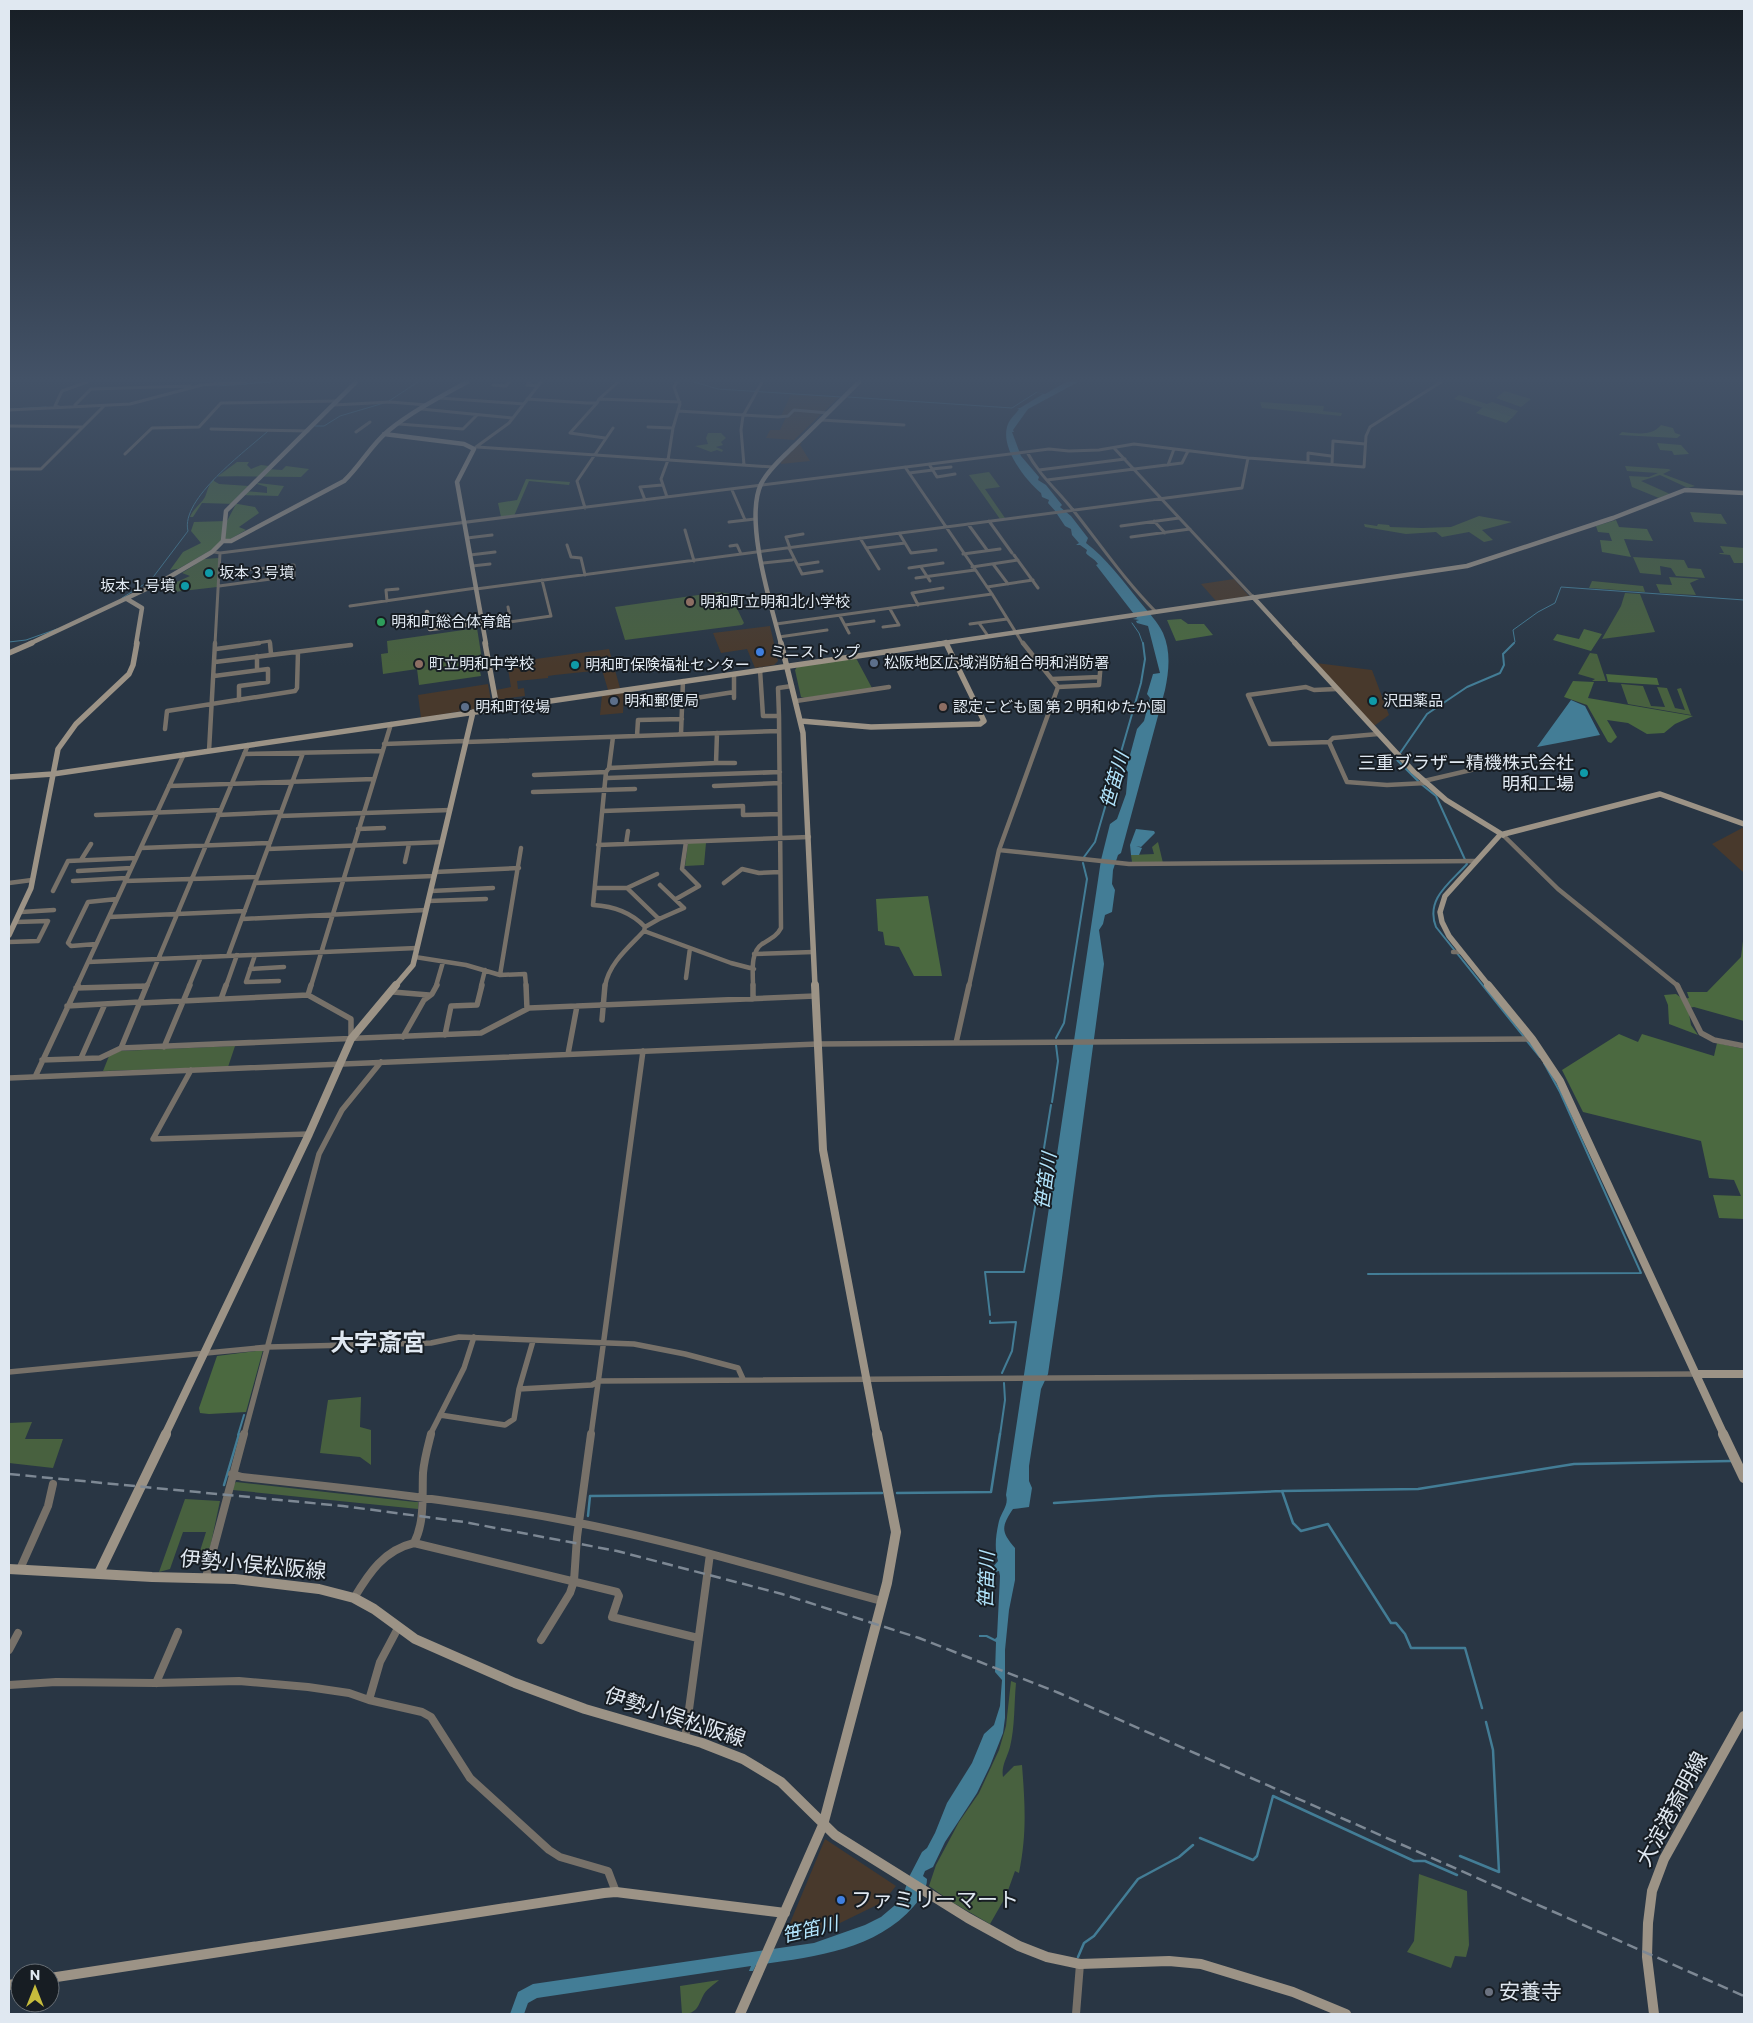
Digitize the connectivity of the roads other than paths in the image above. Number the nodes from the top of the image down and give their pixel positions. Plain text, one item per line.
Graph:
1 (261, 476) edge
2 (349, 476) edge
3 (459, 476) edge
4 (580, 476) edge
5 (662, 476) edge
6 (767, 476) edge
7 (833, 476) edge
8 (911, 476) edge
9 (1044, 476) edge
10 (1079, 476) edge
11 (1141, 476) edge
12 (1244, 476) edge
13 (1047, 480) junction
14 (662, 485) junction
15 (760, 486) junction
16 (732, 490) dead end
17 (1744, 493) edge
18 (666, 498) junction
19 (1161, 499) junction
20 (644, 500) junction
21 (585, 508) junction
22 (1073, 510) junction
23 (1179, 518) junction
24 (755, 519) junction
25 (745, 520) junction
26 (989, 521) junction
27 (1154, 521) junction
28 (464, 522) junction
29 (729, 522) dead end
30 (968, 524) junction
31 (1121, 526) dead end
32 (945, 527) junction
33 (685, 530) dead end
34 (1190, 530) junction
35 (899, 533) junction
36 (1165, 533) junction
37 (803, 534) dead end
38 (492, 535) dead end
39 (467, 538) junction
40 (860, 538) junction
41 (1131, 538) dead end
42 (223, 541) junction
43 (905, 543) junction
44 (567, 545) dead end
45 (730, 546) dead end
46 (790, 548) junction
47 (866, 548) junction
48 (1000, 548) dead end
49 (936, 550) dead end
50 (987, 550) junction
51 (214, 552) junction
52 (495, 552) dead end
53 (760, 552) junction
54 (220, 554) junction
55 (741, 554) junction
56 (963, 554) junction
57 (470, 555) junction
58 (694, 560) junction
59 (792, 560) dead end
60 (1018, 560) junction
61 (818, 562) dead end
62 (490, 564) dead end
63 (763, 564) junction
64 (943, 564) dead end
65 (993, 564) junction
66 (798, 565) junction
67 (472, 566) junction
68 (921, 566) junction
69 (909, 568) dead end
70 (973, 568) junction
71 (879, 569) dead end
72 (822, 571) dead end
73 (220, 573) junction
74 (585, 575) junction
75 (927, 576) junction
76 (916, 578) dead end
77 (542, 580) junction
78 (1033, 580) junction
79 (930, 581) dead end
80 (1008, 584) junction
81 (219, 586) junction
82 (987, 587) junction
83 (398, 588) dead end
84 (943, 588) dead end
85 (1038, 588) dead end
86 (476, 589) junction
87 (992, 594) junction
88 (1252, 597) junction
89 (127, 599) junction
90 (387, 601) junction
91 (918, 605) junction
92 (350, 606) dead end
93 (508, 606) dead end
94 (890, 609) junction
95 (427, 612) dead end
96 (1156, 612) junction
97 (840, 616) junction
98 (1007, 619) junction
99 (874, 621) dead end
100 (511, 622) junction
101 (979, 623) junction
102 (482, 624) junction
103 (776, 624) junction
104 (970, 624) dead end
105 (845, 625) junction
106 (883, 627) dead end
107 (827, 630) dead end
108 (1016, 632) junction
109 (849, 634) dead end
110 (779, 636) junction
111 (988, 636) junction
112 (946, 642) junction
113 (351, 645) dead end
114 (216, 649) junction
115 (298, 652) junction
116 (9, 653) edge
117 (1102, 653) dead end
118 (271, 654) junction
119 (257, 656) junction
120 (1101, 661) junction
121 (215, 662) junction
122 (787, 666) junction
123 (1040, 666) junction
124 (257, 670) junction
125 (760, 670) junction
126 (734, 674) junction
127 (214, 676) junction
128 (1098, 677) junction
129 (1052, 679) junction
130 (683, 681) junction
131 (792, 686) junction
132 (889, 687) dead end
133 (1058, 687) junction
134 (1337, 689) junction
135 (734, 692) junction
136 (734, 698) dead end
137 (239, 700) junction
138 (683, 700) junction
139 (796, 701) junction
140 (212, 704) junction
141 (497, 708) junction
142 (473, 712) junction
143 (779, 716) junction
144 (682, 719) junction
145 (801, 721) junction
146 (391, 724) junction
147 (165, 729) dead end
148 (779, 731) junction
149 (717, 733) junction
150 (681, 734) junction
151 (1378, 734) junction
152 (637, 736) junction
153 (613, 737) junction
154 (466, 741) junction
155 (1329, 742) junction
156 (384, 744) junction
157 (248, 745) junction
158 (209, 751) junction
159 (382, 751) junction
160 (303, 753) junction
161 (184, 754) junction
162 (244, 754) junction
163 (1518, 759) dead end
164 (716, 763) junction
165 (735, 763) dead end
166 (607, 770) junction
167 (780, 772) junction
168 (53, 774) junction
169 (534, 775) dead end
170 (9, 777) edge
171 (607, 778) junction
172 (374, 779) junction
173 (293, 782) junction
174 (780, 783) junction
175 (1422, 783) junction
176 (231, 784) junction
177 (169, 786) junction
178 (714, 786) dead end
179 (635, 789) dead end
180 (605, 790) junction
181 (532, 792) dead end
182 (450, 810) junction
183 (603, 811) junction
184 (157, 812) junction
185 (219, 812) junction
186 (363, 813) junction
187 (280, 814) junction
188 (780, 814) junction
189 (96, 815) dead end
190 (1744, 824) edge
191 (384, 828) dead end
192 (358, 829) junction
193 (628, 831) dead end
194 (1503, 834) junction
195 (780, 838) junction
196 (808, 838) junction
197 (442, 842) junction
198 (686, 842) junction
199 (270, 843) junction
200 (91, 844) dead end
201 (409, 844) junction
202 (626, 844) junction
203 (206, 845) junction
204 (598, 845) junction
205 (353, 846) junction
206 (140, 848) junction
207 (521, 848) dead end
208 (268, 849) junction
209 (1000, 850) junction
210 (136, 858) junction
211 (81, 860) junction
212 (1469, 861) junction
213 (405, 862) dead end
214 (131, 868) junction
215 (519, 868) junction
216 (78, 870) dead end
217 (780, 872) junction
218 (435, 874) junction
219 (658, 874) dead end
220 (257, 877) junction
221 (192, 879) junction
222 (343, 879) junction
223 (32, 880) junction
224 (126, 880) junction
225 (73, 881) dead end
226 (9, 883) edge
227 (255, 883) junction
228 (724, 883) dead end
229 (660, 885) dead end
230 (493, 888) dead end
231 (596, 888) junction
232 (627, 888) junction
233 (53, 891) dead end
234 (431, 891) junction
235 (117, 899) junction
236 (486, 899) dead end
237 (676, 899) junction
238 (428, 902) junction
239 (54, 910) dead end
240 (426, 910) junction
241 (245, 911) junction
242 (21, 912) junction
243 (177, 915) junction
244 (332, 915) junction
245 (109, 917) junction
246 (243, 919) junction
247 (659, 919) junction
248 (16, 922) junction
249 (645, 929) junction
250 (9, 935) edge
251 (9, 942) edge
252 (96, 944) junction
253 (417, 948) junction
254 (690, 948) junction
255 (321, 952) junction
256 (813, 952) junction
257 (754, 954) junction
258 (237, 955) junction
259 (255, 955) junction
260 (228, 956) junction
261 (201, 957) junction
262 (416, 957) junction
263 (158, 959) junction
264 (88, 962) junction
265 (444, 962) junction
266 (284, 967) dead end
267 (250, 968) junction
268 (754, 969) junction
269 (485, 970) junction
270 (500, 975) junction
271 (686, 978) dead end
272 (280, 981) dead end
273 (146, 986) junction
274 (76, 988) junction
275 (393, 992) junction
276 (429, 995) junction
277 (308, 996) junction
278 (815, 996) junction
279 (221, 999) junction
280 (753, 999) junction
281 (183, 1001) junction
282 (140, 1002) junction
283 (105, 1004) junction
284 (604, 1005) junction
285 (67, 1006) junction
286 (577, 1006) junction
287 (527, 1009) junction
288 (602, 1020) dead end
289 (445, 1035) junction
290 (403, 1036) junction
291 (351, 1039) junction
292 (1528, 1039) junction
293 (956, 1043) junction
294 (818, 1044) junction
295 (1744, 1046) edge
296 (164, 1047) junction
297 (121, 1048) junction
298 (643, 1051) junction
299 (568, 1054) junction
300 (81, 1058) junction
301 (42, 1060) junction
302 (381, 1062) junction
303 (341, 1064) junction
304 (192, 1070) junction
305 (35, 1077) junction
306 (9, 1078) edge
307 (309, 1134) junction
308 (474, 1337) junction
309 (533, 1341) junction
310 (604, 1343) junction
311 (268, 1347) junction
312 (205, 1352) junction
313 (9, 1372) edge
314 (1697, 1374) junction
315 (1744, 1374) edge
316 (867, 1378) junction
317 (743, 1379) junction
318 (599, 1381) junction
319 (519, 1390) junction
320 (440, 1415) junction
321 (232, 1474) junction
322 (1744, 1478) edge
323 (52, 1484) dead end
324 (423, 1498) junction
325 (579, 1523) junction
326 (414, 1543) junction
327 (710, 1554) junction
328 (9, 1569) edge
329 (20, 1569) junction
330 (99, 1574) junction
331 (206, 1577) junction
332 (574, 1581) junction
333 (354, 1598) junction
334 (882, 1601) junction
335 (398, 1628) junction
336 (178, 1632) dead end
337 (18, 1633) dead end
338 (698, 1638) junction
339 (541, 1640) dead end
340 (9, 1650) edge
341 (156, 1684) junction
342 (9, 1685) edge
343 (369, 1700) junction
344 (1744, 1716) edge
345 (685, 1739) junction
346 (823, 1824) junction
347 (616, 1892) junction
348 (785, 1913) junction
349 (1080, 1964) junction
350 (60, 1976) edge
351 (740, 2014) edge
352 (1076, 2014) edge
353 (1346, 2014) edge
354 (1654, 2014) edge

1 - 42 street
2 - 42 street
3 - 28 street
4 - 21 street
5 - 14 street
6 - 15 street
7 - 15 street
8 - 32 street
9 - 13 street
10 - 13 street
11 - 19 street
12 - 19 street
13 - 22 street
14 - 18 street
14 - 20 street
15 - 18 street
15 - 24 street
16 - 25 street
17 - 88 street
18 - 20 street
19 - 22 street
19 - 23 street
20 - 21 street
21 - 28 street
22 - 26 street
22 - 96 street
23 - 27 street
23 - 34 street
24 - 25 street
24 - 53 street
25 - 29 street
26 - 30 street
26 - 60 street
27 - 31 street
27 - 36 street
28 - 39 street
28 - 54 street
30 - 32 street
30 - 50 street
32 - 35 street
32 - 56 street
33 - 58 street
34 - 36 street
34 - 88 street
35 - 40 street
35 - 43 street
36 - 41 street
37 - 46 street
38 - 39 street
39 - 57 street
40 - 46 street
40 - 47 street
42 - 51 street
43 - 47 street
43 - 49 street
44 - 74 street
45 - 55 street
46 - 53 street
46 - 66 street
47 - 71 street
48 - 50 street
50 - 56 street
51 - 54 street
51 - 89 street
52 - 57 street
53 - 55 street
53 - 63 street
54 - 73 street
55 - 58 street
56 - 70 street
57 - 67 street
58 - 74 street
59 - 63 street
60 - 65 street
60 - 78 street
61 - 66 street
62 - 67 street
63 - 103 street
64 - 68 street
65 - 70 street
65 - 80 street
66 - 72 street
67 - 86 street
68 - 69 street
68 - 75 street
70 - 75 street
70 - 82 street
73 - 81 street
73 - 81 street
74 - 77 street
75 - 76 street
75 - 79 street
77 - 86 street
77 - 100 street
78 - 80 street
78 - 85 street
80 - 82 street
81 - 114 street
82 - 87 street
83 - 90 street
84 - 91 street
86 - 90 street
86 - 102 street
87 - 91 street
87 - 98 street
88 - 96 street
88 - 134 street
89 - 116 street
89 - 168 street
90 - 92 street
91 - 94 street
93 - 100 street
94 - 97 street
94 - 106 street
95 - 102 street
96 - 108 street
97 - 103 street
97 - 105 street
98 - 101 street
98 - 108 street
99 - 105 street
100 - 102 street
101 - 104 street
101 - 111 street
102 - 141 street
103 - 110 street
105 - 109 street
107 - 110 street
108 - 111 street
108 - 123 street
110 - 122 street
111 - 112 street
112 - 122 street
112 - 145 street
113 - 115 street
114 - 118 street
114 - 121 street
115 - 118 street
115 - 137 street
117 - 120 street
118 - 119 street
119 - 121 street
119 - 124 street
120 - 123 street
120 - 128 street
121 - 127 street
122 - 125 street
122 - 131 street
123 - 129 street
124 - 127 street
124 - 137 street
125 - 126 street
125 - 143 street
126 - 130 street
126 - 135 street
127 - 140 street
128 - 129 street
128 - 133 street
129 - 133 street
130 - 138 street
130 - 141 street
131 - 139 street
131 - 143 street
132 - 139 street
133 - 209 street
134 - 151 street
134 - 155 street
135 - 136 street
135 - 138 street
137 - 140 street
138 - 144 street
139 - 145 street
140 - 147 street
140 - 158 street
141 - 142 street
142 - 146 street
142 - 154 street
143 - 148 street
144 - 150 street
144 - 152 street
145 - 196 street
146 - 156 street
146 - 157 street
148 - 149 street
148 - 167 street
149 - 150 street
149 - 164 street
150 - 152 street
151 - 155 street
151 - 175 street
152 - 153 street
153 - 154 street
153 - 166 street
154 - 156 street
154 - 182 street
155 - 175 street
156 - 159 street
157 - 158 street
157 - 162 street
158 - 161 street
159 - 160 street
159 - 172 street
160 - 162 street
160 - 173 street
161 - 168 street
161 - 177 street
162 - 176 street
163 - 175 street
164 - 165 street
164 - 166 street
166 - 169 street
166 - 171 street
167 - 171 street
167 - 174 street
168 - 170 street
168 - 223 street
171 - 180 street
172 - 173 street
172 - 186 street
173 - 176 street
173 - 187 street
174 - 178 street
174 - 188 street
175 - 194 street
176 - 177 street
176 - 185 street
177 - 184 street
179 - 180 street
180 - 181 street
180 - 183 street
182 - 186 street
182 - 197 street
183 - 188 street
183 - 204 street
184 - 185 street
184 - 189 street
184 - 206 street
185 - 187 street
185 - 203 street
186 - 187 street
186 - 192 street
187 - 199 street
188 - 195 street
190 - 194 street
191 - 192 street
192 - 205 street
193 - 202 street
194 - 212 street
194 - 295 street
195 - 196 street
195 - 198 street
195 - 217 street
196 - 256 street
197 - 201 street
197 - 218 street
198 - 202 street
198 - 237 street
199 - 203 street
199 - 208 street
200 - 211 street
201 - 205 street
201 - 213 street
202 - 204 street
203 - 206 street
203 - 221 street
204 - 231 street
205 - 208 street
205 - 222 street
206 - 210 street
207 - 215 street
208 - 220 street
209 - 212 street
209 - 293 street
210 - 211 street
210 - 214 street
211 - 233 street
212 - 292 street
214 - 216 street
214 - 224 street
215 - 218 street
215 - 270 street
217 - 228 street
217 - 257 street
218 - 222 street
218 - 234 street
219 - 232 street
220 - 221 street
220 - 227 street
221 - 224 street
221 - 243 street
222 - 227 street
222 - 244 street
223 - 226 street
223 - 242 street
224 - 225 street
224 - 235 street
227 - 241 street
229 - 237 street
230 - 234 street
231 - 232 street
231 - 249 street
232 - 247 street
234 - 238 street
235 - 245 street
235 - 252 street
236 - 238 street
237 - 247 street
238 - 240 street
239 - 242 street
240 - 244 street
240 - 253 street
241 - 243 street
241 - 246 street
242 - 248 street
243 - 245 street
243 - 263 street
244 - 246 street
244 - 255 street
245 - 252 street
246 - 260 street
247 - 249 street
248 - 250 street
248 - 251 street
249 - 254 street
249 - 284 street
252 - 264 street
253 - 255 street
253 - 262 street
254 - 268 street
254 - 271 street
255 - 259 street
255 - 277 street
256 - 257 street
256 - 278 street
257 - 268 street
258 - 259 street
258 - 260 street
258 - 279 street
259 - 267 street
260 - 261 street
261 - 263 street
261 - 281 street
262 - 265 street
262 - 275 street
263 - 264 street
263 - 273 street
264 - 274 street
265 - 269 street
265 - 276 street
266 - 267 street
267 - 272 street
268 - 280 street
269 - 270 street
269 - 289 street
270 - 287 street
273 - 274 street
273 - 282 street
274 - 285 street
275 - 276 street
275 - 291 street
276 - 290 street
277 - 279 street
277 - 291 street
278 - 280 street
278 - 294 street
279 - 281 street
280 - 284 street
281 - 282 street
281 - 296 street
282 - 283 street
282 - 297 street
283 - 285 street
283 - 300 street
284 - 286 street
284 - 288 street
285 - 301 street
286 - 287 street
286 - 299 street
287 - 289 street
289 - 290 street
290 - 291 street
291 - 296 street
291 - 303 street
292 - 293 street
292 - 314 street
293 - 294 street
294 - 298 street
294 - 316 street
296 - 297 street
297 - 300 street
298 - 299 street
298 - 310 street
299 - 302 street
300 - 301 street
301 - 305 street
302 - 303 street
302 - 311 street
303 - 304 street
303 - 307 street
304 - 305 street
304 - 307 street
305 - 306 street
307 - 312 street
308 - 309 street
308 - 311 street
308 - 320 street
309 - 310 street
309 - 319 street
310 - 317 street
310 - 318 street
311 - 312 street
311 - 321 street
312 - 313 street
312 - 330 street
314 - 315 street
314 - 316 street
314 - 322 street
316 - 317 street
316 - 334 street
317 - 318 street
318 - 319 street
318 - 325 street
319 - 320 street
320 - 324 street
321 - 324 street
321 - 331 street
323 - 329 street
324 - 325 street
324 - 326 street
325 - 327 street
325 - 332 street
326 - 332 street
326 - 333 street
327 - 334 street
327 - 338 street
328 - 329 street, 伊勢小俣松阪線
329 - 330 street, 伊勢小俣松阪線
330 - 331 street, 伊勢小俣松阪線
331 - 333 street, 伊勢小俣松阪線
332 - 338 street
332 - 339 street
333 - 335 street, 伊勢小俣松阪線
334 - 346 street
335 - 343 street
335 - 345 street, 伊勢小俣松阪線
336 - 341 street
337 - 340 street
338 - 345 street
341 - 342 street
341 - 343 street
343 - 347 street
344 - 354 street, 大淀港斎明線
345 - 346 street, 伊勢小俣松阪線
346 - 348 street
346 - 349 street, 伊勢小俣松阪線
347 - 348 street
347 - 350 street
348 - 351 street
349 - 352 street
349 - 353 street, 伊勢小俣松阪線

